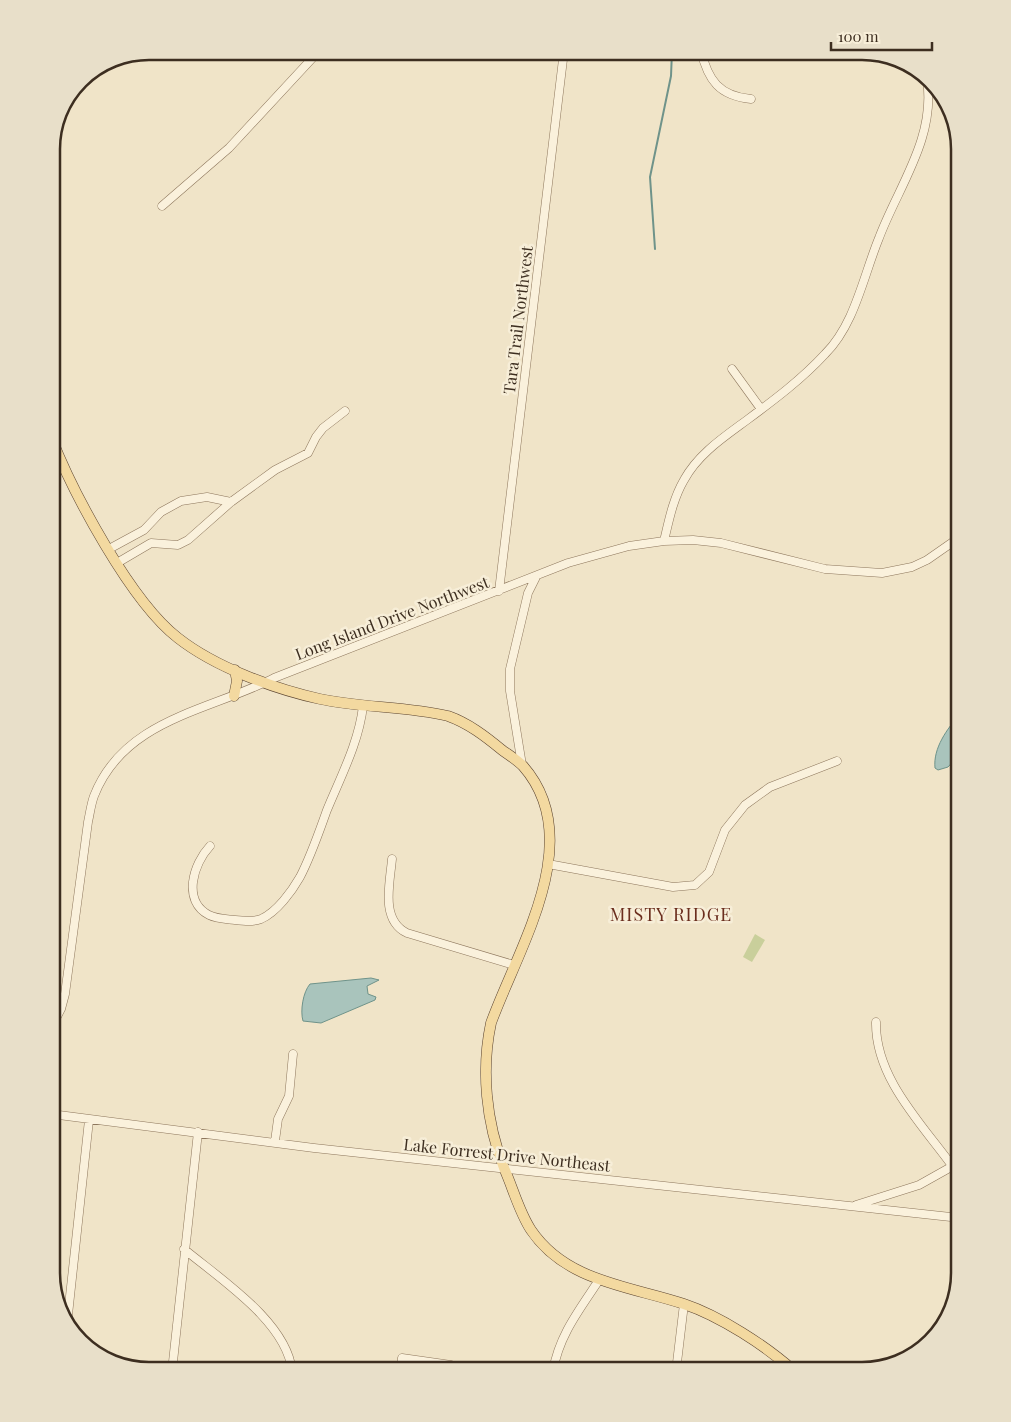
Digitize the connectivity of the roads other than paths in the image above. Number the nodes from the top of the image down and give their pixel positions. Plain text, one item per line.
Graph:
1 (311, 60) edge
2 (563, 60) edge
3 (703, 60) edge
4 (927, 89) edge
5 (751, 99) dead end
6 (162, 206) dead end
7 (732, 370) dead end
8 (761, 409) junction
9 (345, 410) dead end
10 (60, 458) edge
11 (231, 502) junction
12 (144, 530) junction
13 (664, 541) junction
14 (151, 543) junction
15 (951, 543) edge
16 (109, 549) junction
17 (117, 563) junction
18 (536, 577) junction
19 (499, 591) junction
20 (235, 670) junction
21 (265, 682) junction
22 (234, 696) junction
23 (363, 706) junction
24 (837, 761) dead end
25 (522, 765) junction
26 (210, 846) dead end
27 (392, 858) dead end
28 (548, 864) junction
29 (514, 965) junction
30 (60, 1011) edge
31 (876, 1022) dead end
32 (293, 1054) dead end
33 (60, 1115) edge
34 (89, 1120) junction
35 (198, 1132) junction
36 (275, 1142) junction
37 (951, 1158) edge
38 (951, 1168) edge
39 (505, 1169) junction
40 (852, 1207) junction
41 (951, 1217) edge
42 (184, 1249) junction
43 (599, 1280) junction
44 (684, 1304) junction
45 (69, 1310) edge
46 (173, 1362) edge
47 (290, 1362) edge
48 (401, 1362) edge
49 (430, 1362) edge
50 (555, 1362) edge
51 (677, 1362) edge
52 (781, 1362) edge

1 - 6 street
2 - 19 street, Tara Trail Northwest
3 - 5 street
4 - 8 street
7 - 8 street
8 - 13 street
9 - 11 street
10 - 16 main road
11 - 12 street
11 - 14 street
12 - 14 street
12 - 16 street
13 - 15 street, Long Island Drive Northwest
13 - 18 street, Long Island Drive Northwest
14 - 17 street
16 - 17 main road
17 - 20 main road
18 - 19 street, Long Island Drive Northwest
18 - 25 street
19 - 21 street, Long Island Drive Northwest
20 - 21 main road
20 - 22 main road
21 - 22 street, Long Island Drive Northwest
21 - 23 main road
22 - 30 street, Long Island Drive Northwest
23 - 25 main road
23 - 26 street
24 - 28 street
25 - 28 main road
27 - 29 street
28 - 29 main road
29 - 39 main road
31 - 37 street
32 - 36 street
33 - 34 street, Lake Forrest Drive Northeast
34 - 35 street, Lake Forrest Drive Northeast
34 - 45 street
35 - 36 street, Lake Forrest Drive Northeast
35 - 42 street
36 - 39 street, Lake Forrest Drive Northeast
38 - 40 street
39 - 40 street, Lake Forrest Drive Northeast
39 - 43 main road
40 - 41 street, Lake Forrest Drive Northeast
42 - 46 street
42 - 47 street
43 - 44 main road
43 - 50 street
44 - 51 street
44 - 52 main road
48 - 49 street

